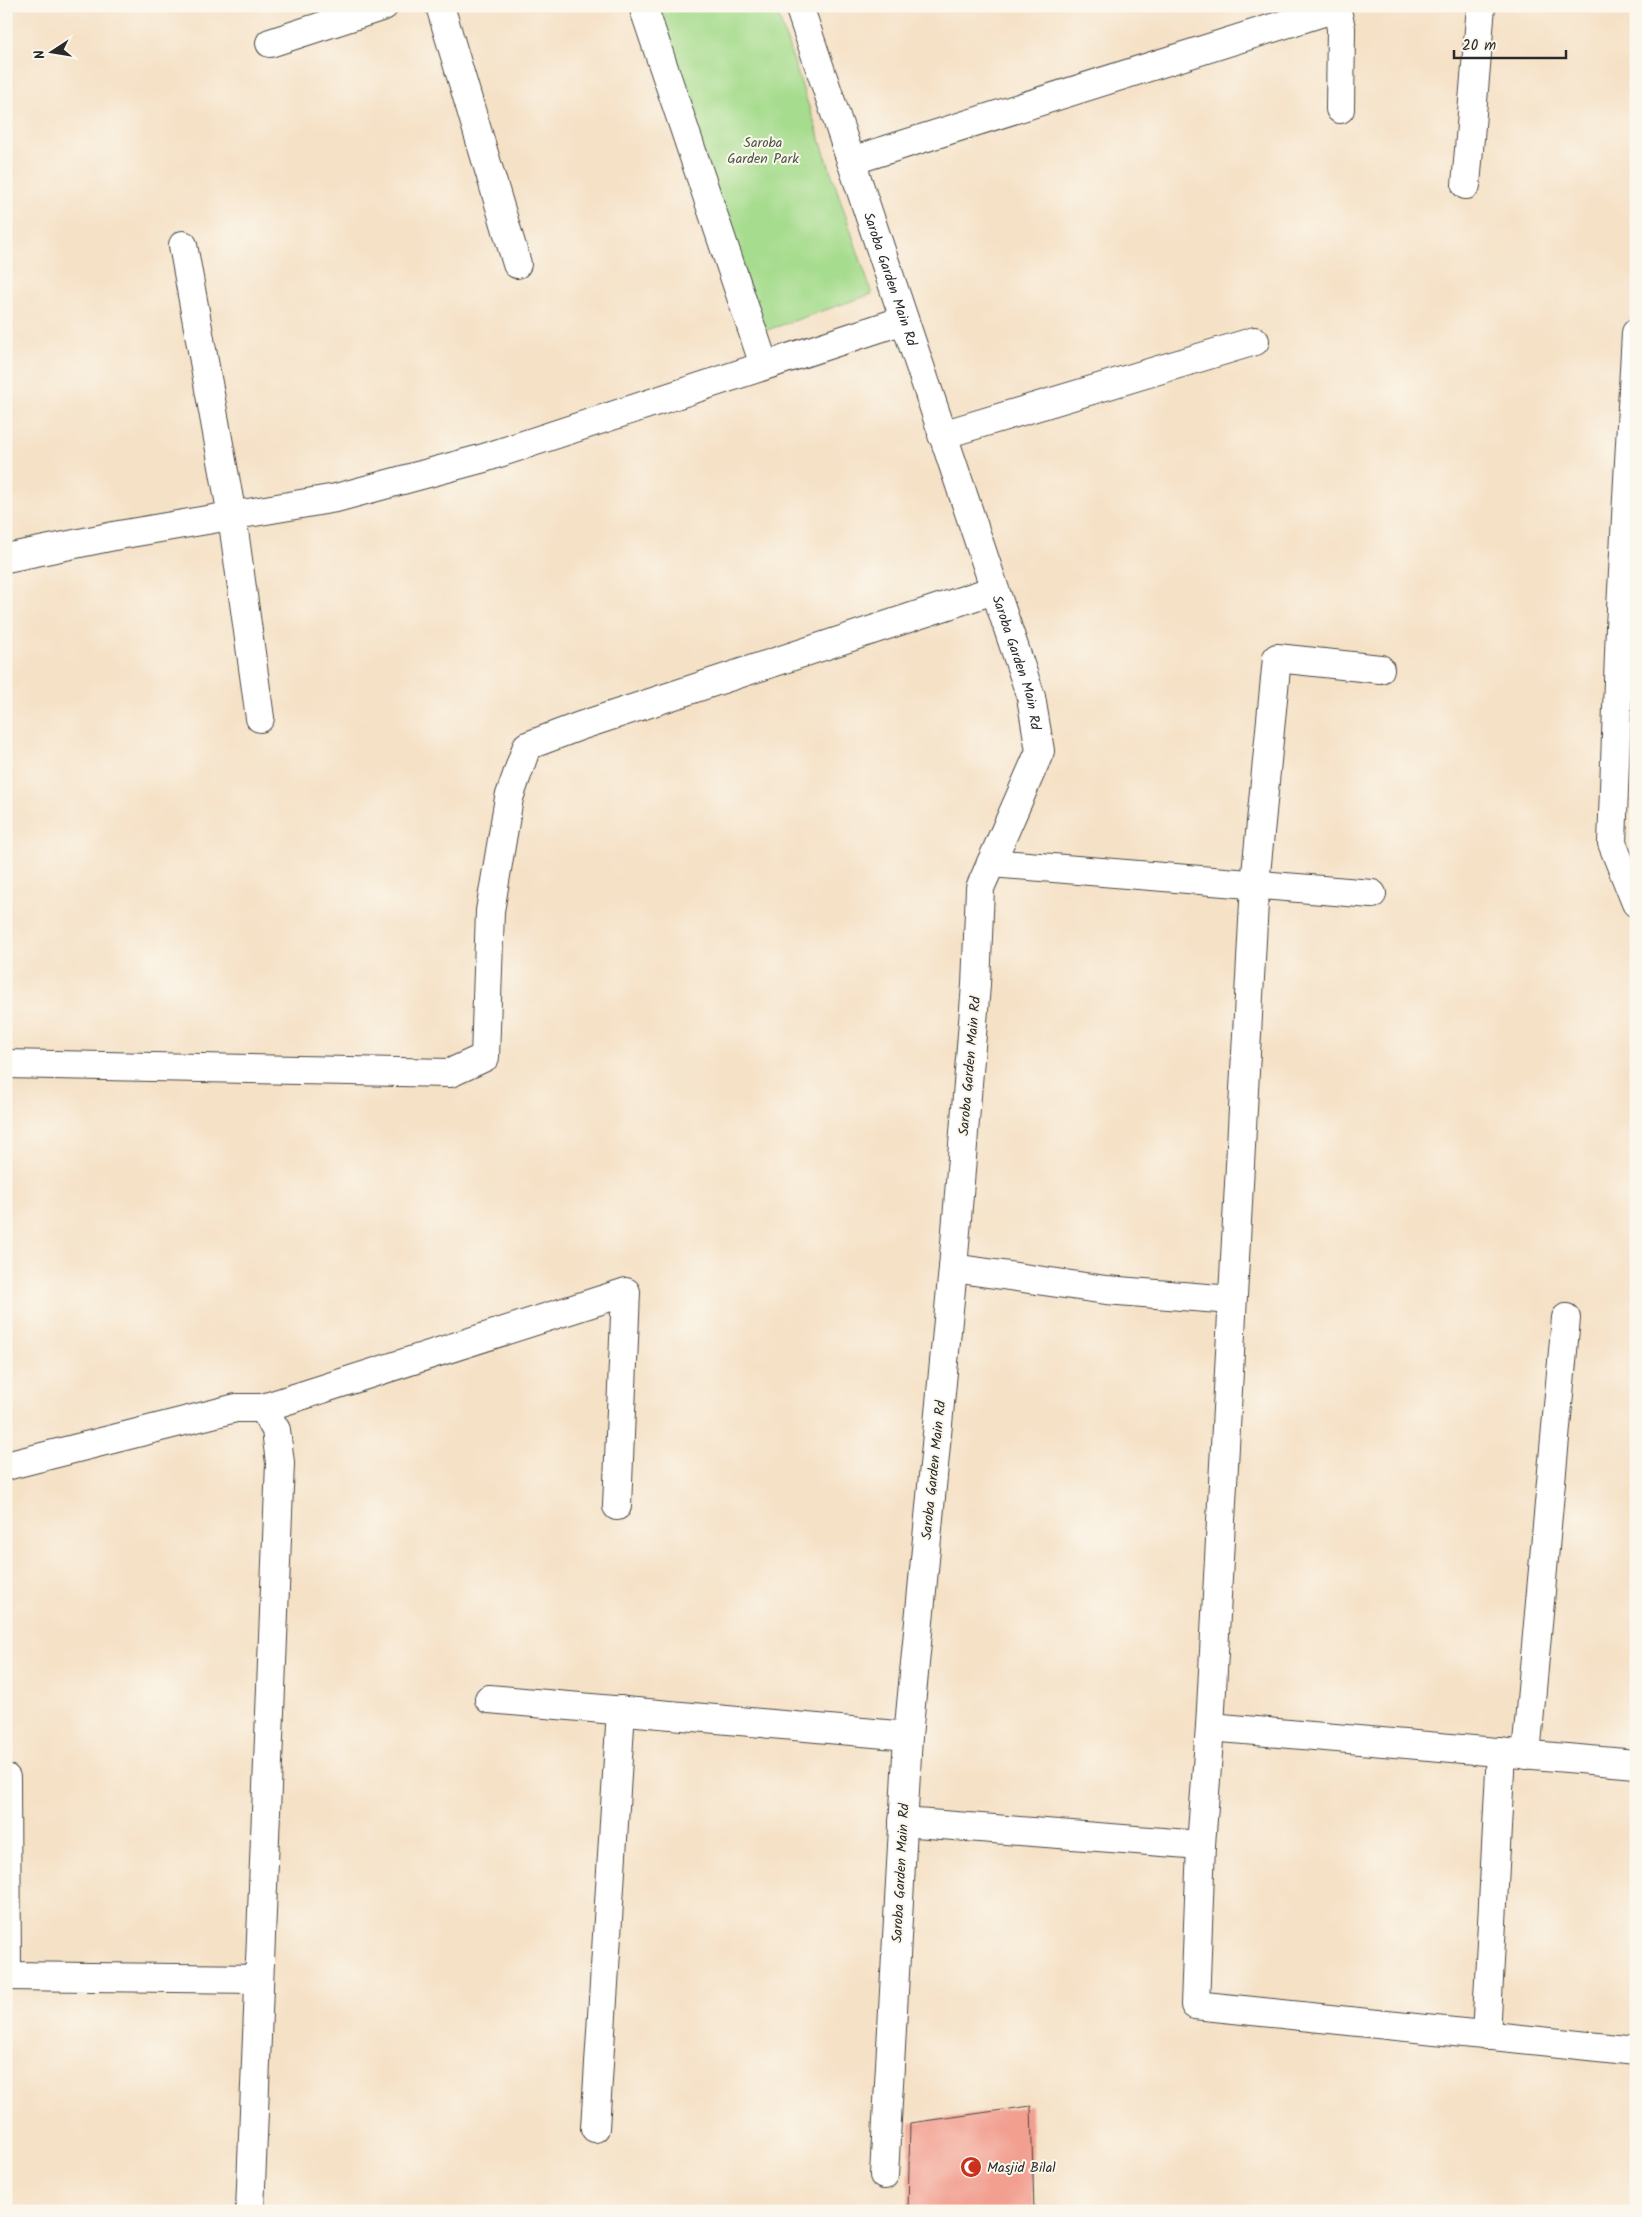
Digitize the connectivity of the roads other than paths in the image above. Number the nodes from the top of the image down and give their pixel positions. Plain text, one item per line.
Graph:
1 (384, 6) edge
2 (440, 6) edge
3 (643, 6) edge
4 (798, 6) edge
5 (1481, 6) edge
6 (1336, 7) edge
7 (270, 43) dead end
8 (1340, 109) dead end
9 (851, 162) junction
10 (1466, 185) dead end
11 (184, 245) dead end
12 (517, 264) dead end
13 (904, 320) junction
14 (1636, 333) edge
15 (1255, 341) dead end
16 (764, 365) junction
17 (942, 435) junction
18 (232, 516) junction
19 (6, 558) edge
20 (994, 590) junction
21 (1380, 669) dead end
22 (260, 718) dead end
23 (991, 863) junction
24 (1255, 884) junction
25 (1372, 894) dead end
26 (1636, 903) edge
27 (6, 1064) edge
28 (953, 1268) junction
29 (1232, 1300) junction
30 (1566, 1318) dead end
31 (263, 1408) junction
32 (6, 1466) edge
33 (617, 1506) dead end
34 (489, 1699) dead end
35 (621, 1710) junction
36 (1210, 1727) junction
37 (908, 1736) junction
38 (1514, 1754) junction
39 (1636, 1764) edge
40 (6, 1778) edge
41 (903, 1822) junction
42 (1201, 1845) junction
43 (7, 1976) edge
44 (259, 1979) junction
45 (1486, 2036) junction
46 (1636, 2051) edge
47 (595, 2128) dead end
48 (884, 2175) dead end
49 (250, 2211) edge

1 - 7 street
2 - 12 street
3 - 16 street
4 - 9 street, Saroba Garden Main Rd
5 - 10 street
6 - 8 street
6 - 9 street
9 - 13 street, Saroba Garden Main Rd
11 - 18 street
13 - 16 street
13 - 17 street, Saroba Garden Main Rd
14 - 26 street
15 - 17 street
16 - 18 street
17 - 20 street, Saroba Garden Main Rd
18 - 19 street
18 - 22 street
20 - 23 street, Saroba Garden Main Rd
20 - 27 street
21 - 24 street
23 - 24 street
23 - 28 street, Saroba Garden Main Rd
24 - 25 street
24 - 29 street
28 - 29 street
28 - 37 street, Saroba Garden Main Rd
29 - 36 street
30 - 38 street
31 - 32 street
31 - 33 street
31 - 44 street
34 - 35 street
35 - 37 street
35 - 47 street
36 - 38 street
36 - 42 street
37 - 41 street, Saroba Garden Main Rd
38 - 39 street
38 - 45 street
40 - 43 street
41 - 42 street
41 - 48 street, Saroba Garden Main Rd
42 - 45 street
43 - 44 street
44 - 49 street
45 - 46 street

